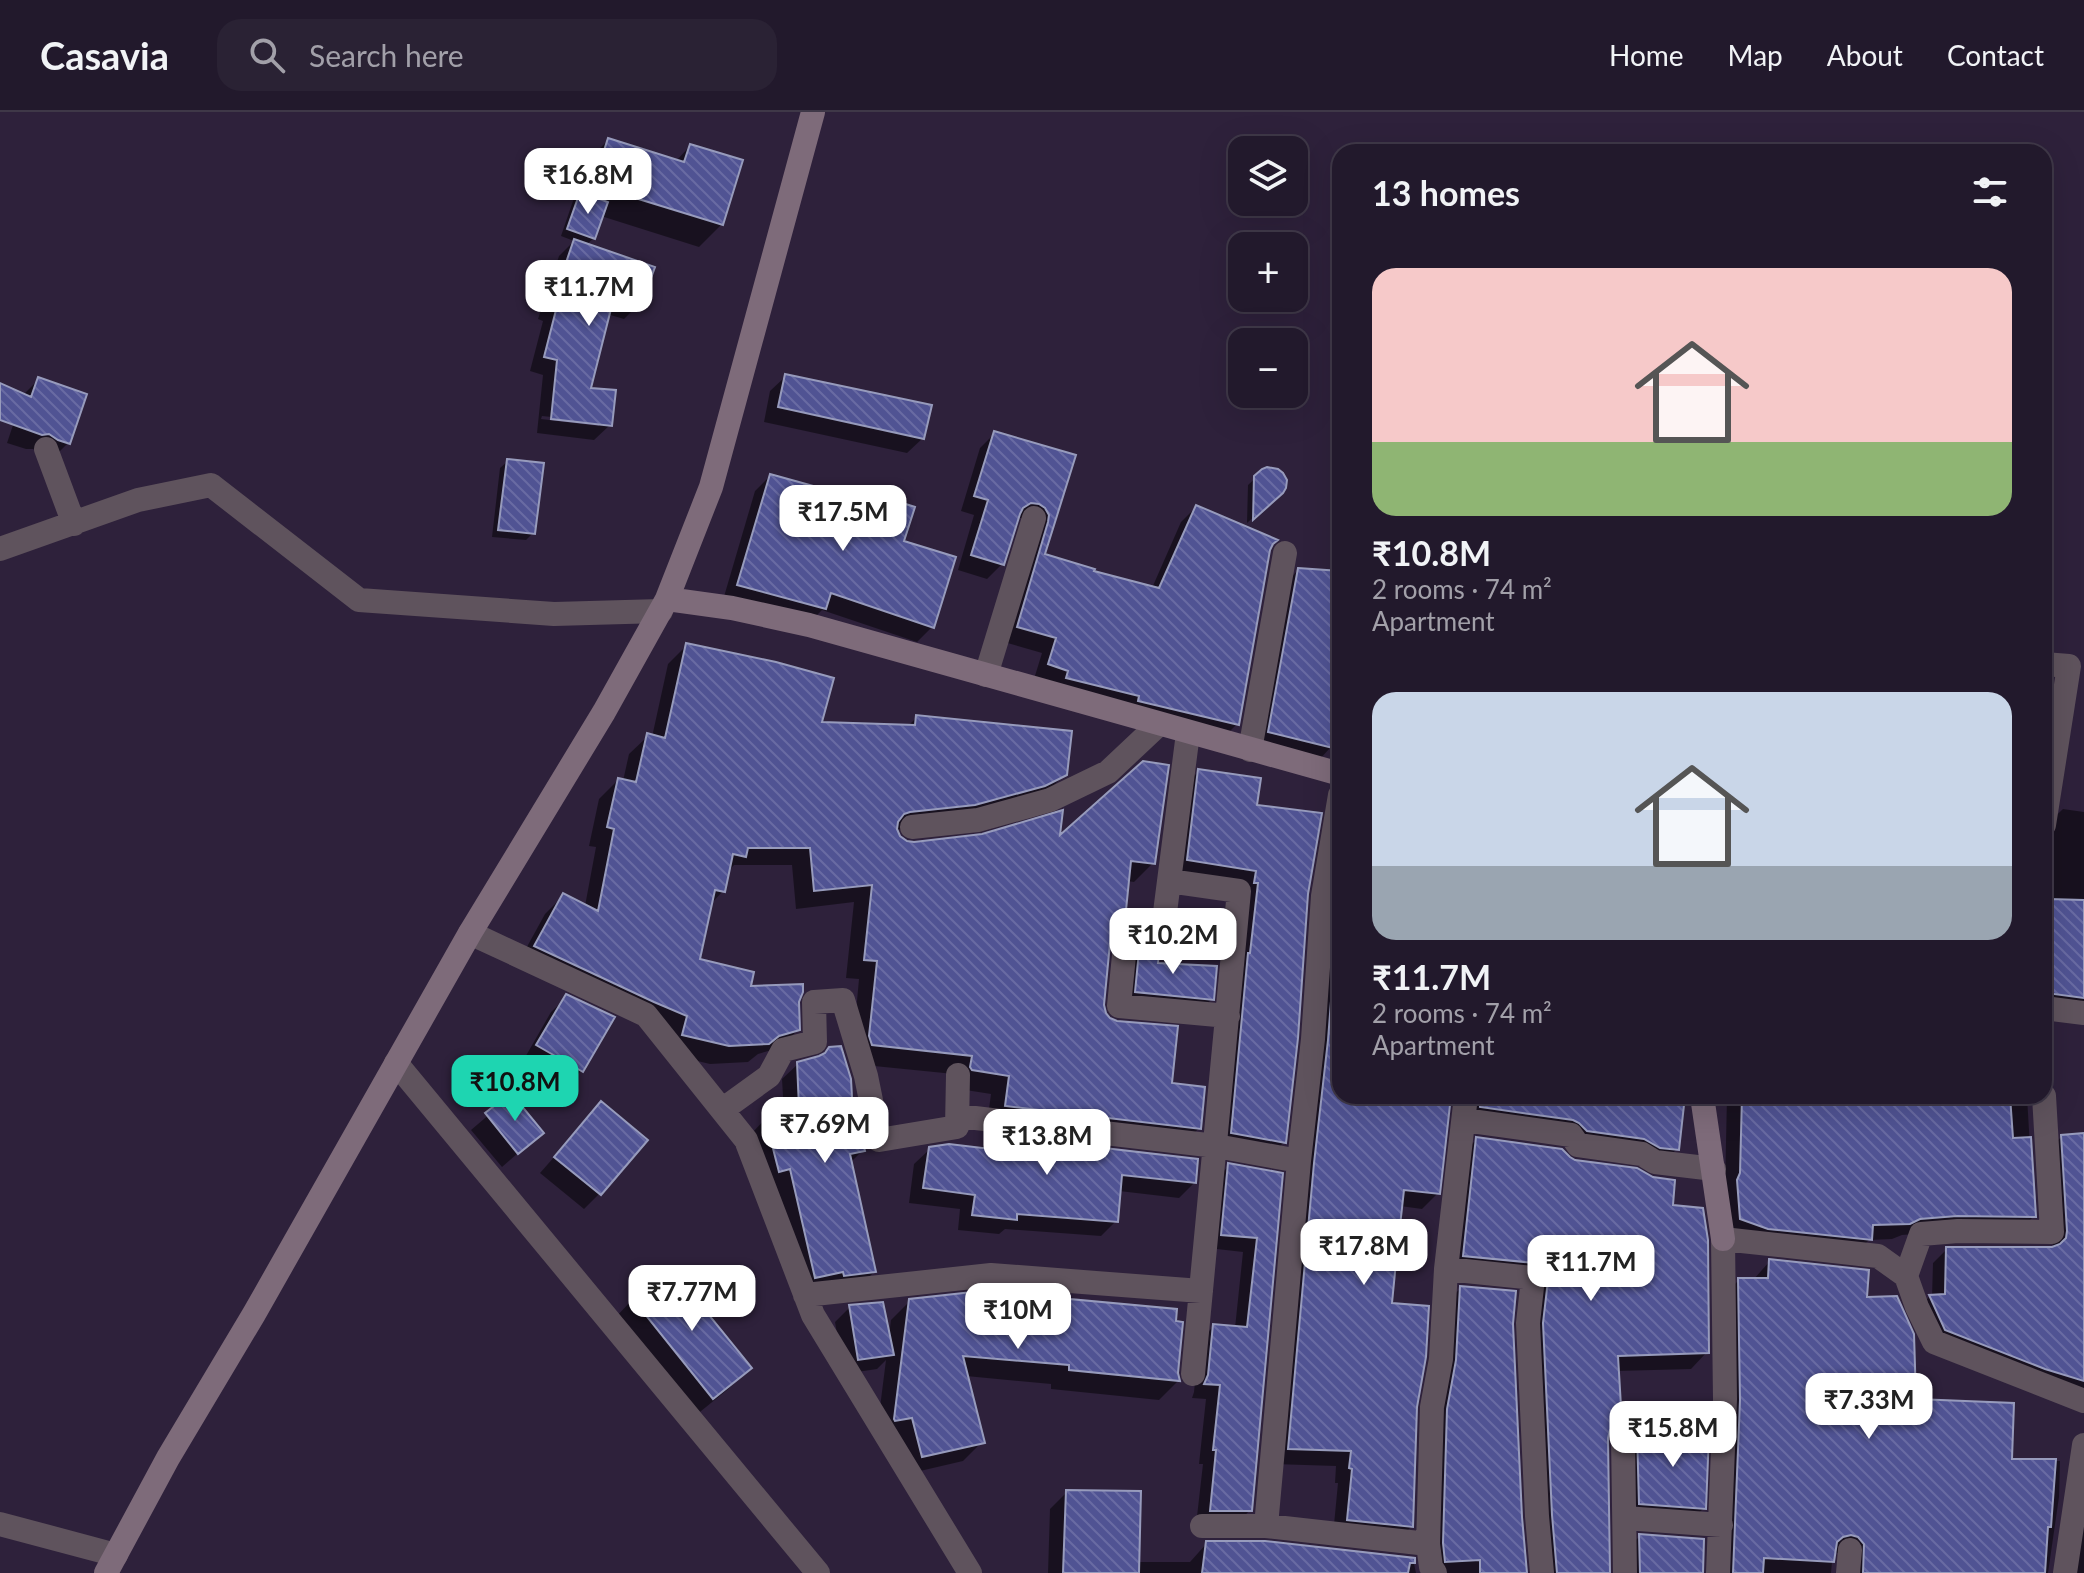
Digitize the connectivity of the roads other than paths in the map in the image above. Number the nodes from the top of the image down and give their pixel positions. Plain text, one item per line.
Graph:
1 (813, 112) edge
2 (46, 449) dead end
3 (1034, 518) dead end
4 (74, 524) junction
5 (0, 549) edge
6 (1285, 553) dead end
7 (664, 605) junction
8 (2052, 665) edge
9 (986, 675) junction
10 (1159, 724) junction
11 (1188, 733) junction
12 (1250, 750) junction
13 (1332, 772) edge
14 (2052, 774) edge
15 (912, 827) dead end
16 (1332, 843) edge
17 (1169, 881) junction
18 (470, 933) junction
19 (2052, 1009) edge
20 (2084, 1013) edge
21 (1228, 1016) junction
22 (396, 1063) junction
23 (958, 1075) dead end
24 (1703, 1104) edge
25 (2044, 1104) edge
26 (1465, 1108) edge
27 (722, 1110) junction
28 (958, 1116) junction
29 (1216, 1146) junction
30 (1299, 1161) junction
31 (1714, 1169) junction
32 (1723, 1239) junction
33 (1446, 1269) junction
34 (1906, 1276) junction
35 (1201, 1291) junction
36 (805, 1295) junction
37 (1193, 1374) dead end
38 (2084, 1401) edge
39 (1623, 1438) dead end
40 (2084, 1445) edge
41 (1625, 1518) junction
42 (0, 1524) edge
43 (1721, 1525) junction
44 (1202, 1526) dead end
45 (1266, 1526) junction
46 (1428, 1544) junction
47 (111, 1564) edge
48 (818, 1573) edge
49 (970, 1573) edge
50 (1435, 1573) edge
51 (1542, 1573) edge
52 (1625, 1573) edge
53 (1718, 1573) edge
54 (2065, 1573) edge

1 - 7 main road
2 - 4 street
3 - 9 street
4 - 5 street
4 - 7 street
6 - 12 street
7 - 9 main road
7 - 18 main road
8 - 14 street
9 - 10 main road
10 - 11 main road
10 - 15 street
11 - 12 main road
11 - 17 street
12 - 13 main road
16 - 30 street
17 - 21 street
17 - 21 street
18 - 22 main road
18 - 27 street
19 - 20 street
21 - 29 street
22 - 47 main road
22 - 48 street
23 - 28 street
24 - 31 main road
25 - 34 street
26 - 31 street
26 - 33 street
27 - 28 street
27 - 36 street
28 - 29 street
29 - 30 street
29 - 35 street
30 - 45 street
31 - 32 main road
32 - 34 street
32 - 43 street
33 - 46 street
33 - 51 street
34 - 38 street
35 - 36 street
35 - 37 street
36 - 49 street
39 - 41 street
40 - 54 street
41 - 43 street
41 - 52 street
42 - 47 street
43 - 53 street
44 - 45 street
45 - 46 street
46 - 50 street

